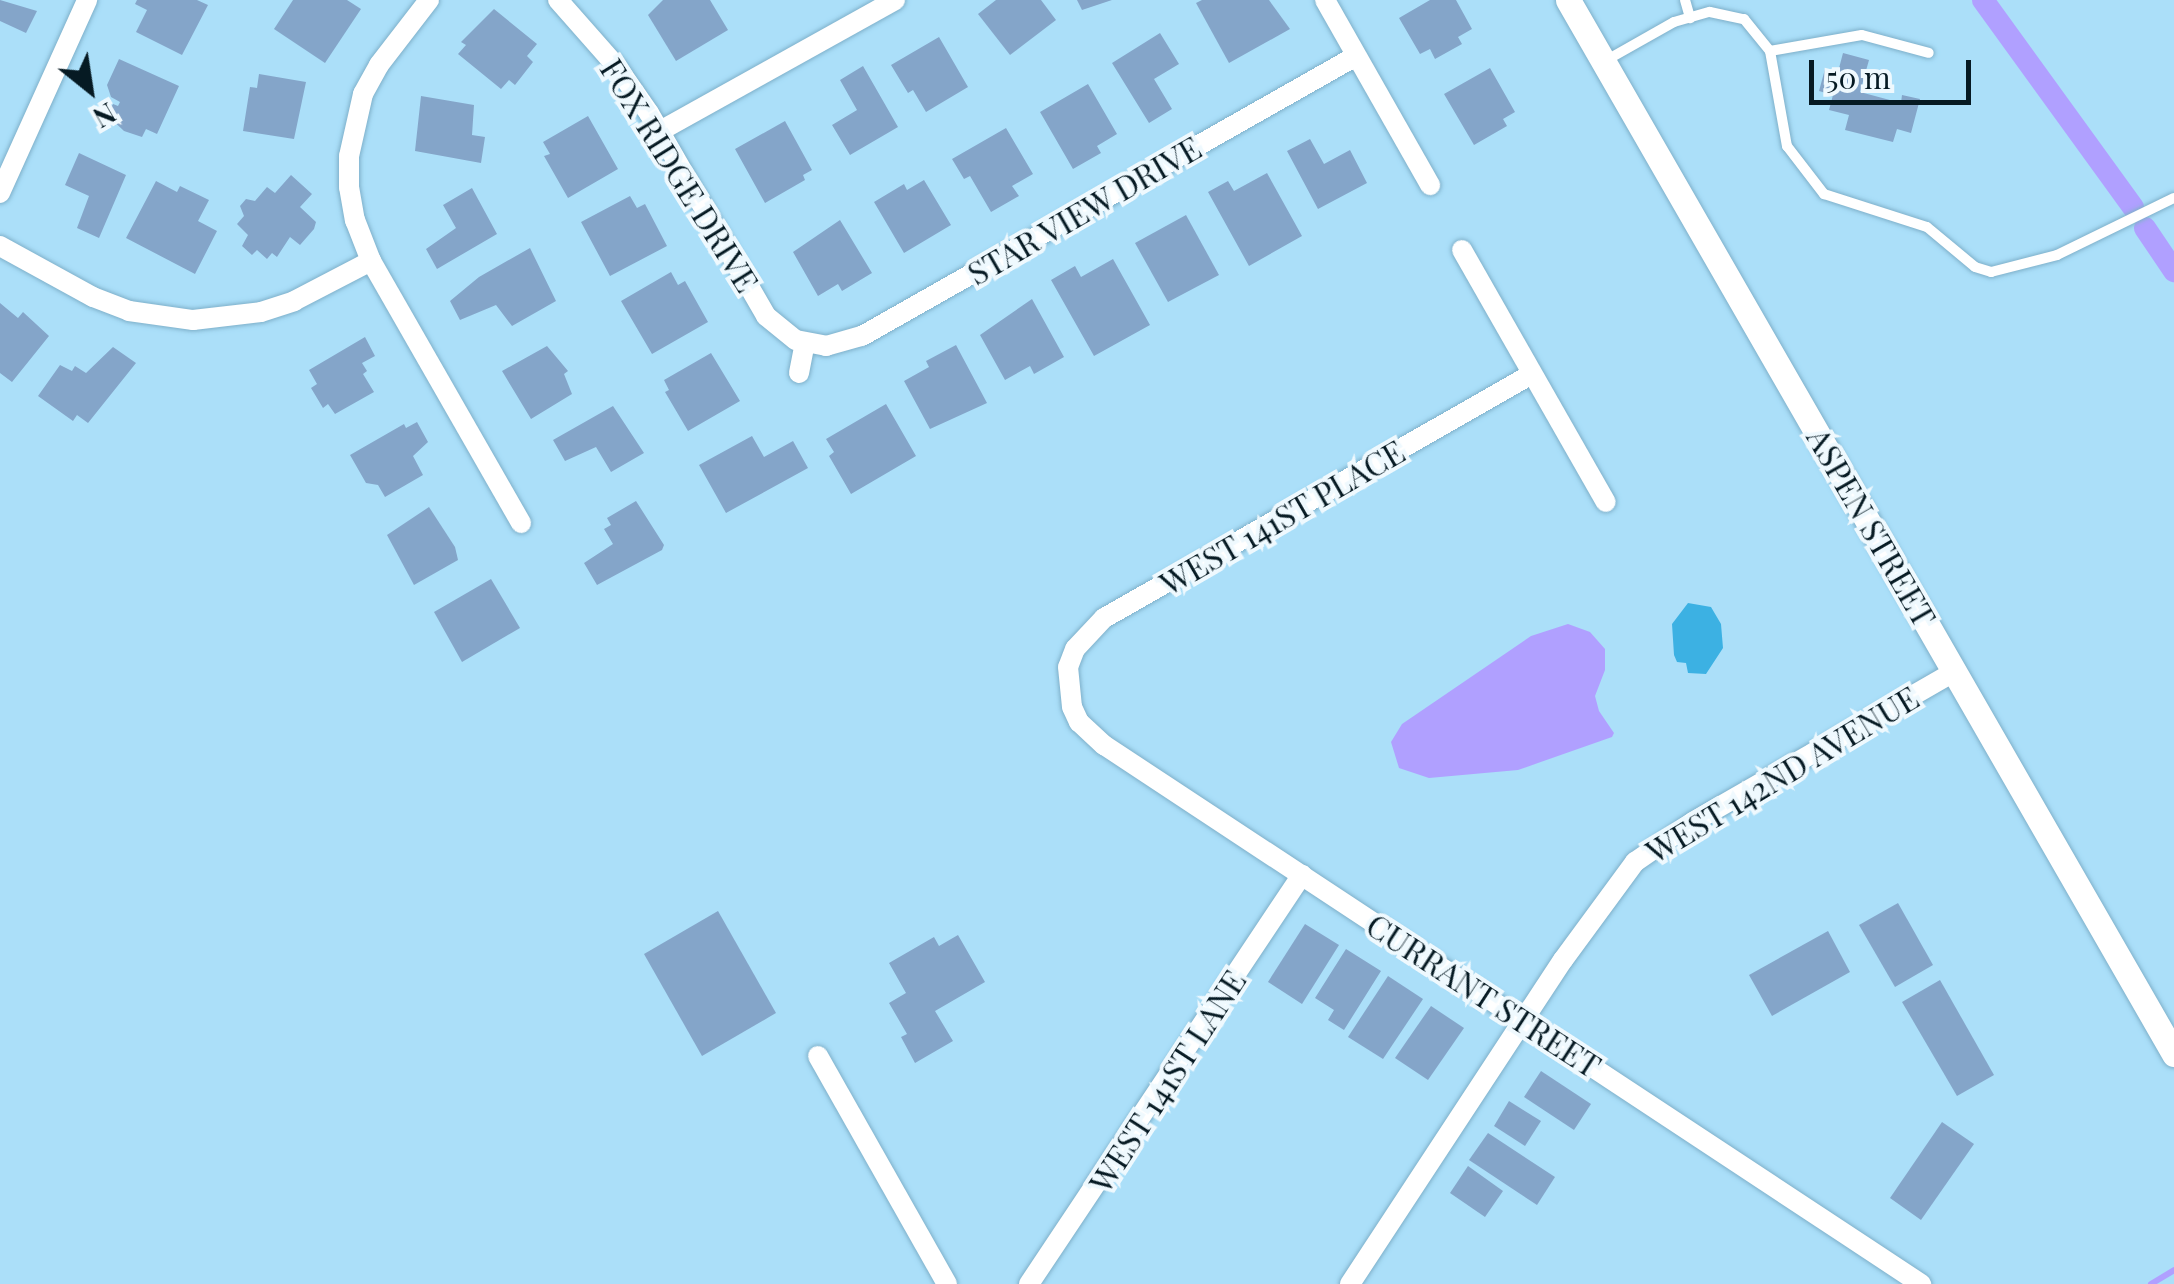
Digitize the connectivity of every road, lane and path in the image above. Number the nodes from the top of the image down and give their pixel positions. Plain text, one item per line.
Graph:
1 (86, 0) edge
2 (429, 0) edge
3 (558, 0) edge
4 (895, 0) edge
5 (1325, 0) edge
6 (1568, 0) edge
7 (1685, 0) edge
8 (1690, 18) junction
9 (1770, 51) junction
10 (1929, 53) dead end
11 (1356, 56) junction
12 (1604, 62) junction
13 (660, 131) junction
14 (1430, 186) dead end
15 (0, 193) edge
16 (2174, 198) edge
17 (0, 246) edge
18 (1462, 250) dead end
19 (371, 261) junction
20 (806, 343) junction
21 (799, 373) dead end
22 (1532, 374) junction
23 (1606, 502) dead end
24 (521, 523) dead end
25 (1954, 672) junction
26 (1067, 688) joint
27 (1302, 875) junction
28 (1523, 1020) junction
29 (2174, 1054) edge
30 (818, 1056) dead end
31 (948, 1284) edge
32 (1028, 1284) edge
33 (1350, 1284) edge
34 (1921, 1284) edge

1 - 15 street
2 - 19 street
3 - 13 street, FOX RIDGE DRIVE
4 - 13 street
5 - 11 street
6 - 12 street, ASPEN STREET
7 - 8 lane
8 - 9 lane
8 - 12 lane
9 - 10 lane
9 - 16 lane
11 - 14 street
11 - 20 street, STAR VIEW DRIVE
12 - 25 street, ASPEN STREET
13 - 20 street, FOX RIDGE DRIVE
17 - 19 street
18 - 22 street
19 - 24 street
20 - 21 street
22 - 23 street
22 - 26 street, WEST 141ST PLACE
25 - 28 street, WEST 142ND AVENUE
25 - 29 street, ASPEN STREET
26 - 27 street, CURRANT STREET
27 - 28 street, CURRANT STREET
27 - 32 street, WEST 141ST LANE
28 - 33 street, WEST 142ND AVENUE
28 - 34 street, CURRANT STREET
30 - 31 street

